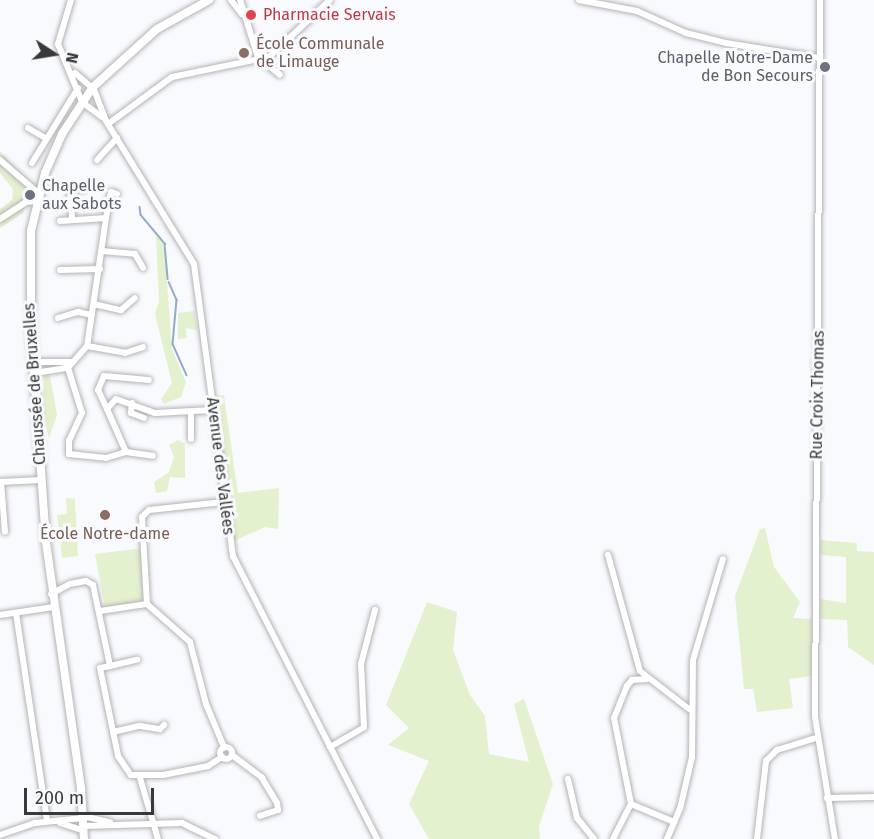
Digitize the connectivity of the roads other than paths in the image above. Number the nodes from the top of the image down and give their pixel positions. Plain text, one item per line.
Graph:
1 (70, 0) edge
2 (209, 0) edge
3 (231, 0) edge
4 (240, 0) edge
5 (330, 0) edge
6 (579, 0) edge
7 (820, 0) edge
8 (244, 16) junction
9 (819, 58) junction
10 (261, 60) junction
11 (74, 73) junction
12 (280, 75) dead end
13 (93, 87) junction
14 (78, 88) junction
15 (82, 102) junction
16 (107, 122) junction
17 (28, 128) dead end
18 (45, 138) junction
19 (117, 138) junction
20 (0, 160) edge
21 (97, 160) dead end
22 (33, 163) dead end
23 (83, 189) dead end
24 (117, 194) dead end
25 (37, 197) junction
26 (72, 217) junction
27 (106, 218) junction
28 (0, 219) edge
29 (60, 221) dead end
30 (102, 251) junction
31 (143, 268) dead end
32 (100, 269) junction
33 (60, 270) dead end
34 (135, 298) dead end
35 (94, 304) junction
36 (92, 315) junction
37 (58, 318) dead end
38 (87, 346) junction
39 (143, 347) dead end
40 (34, 362) junction
41 (73, 362) junction
42 (68, 368) junction
43 (35, 373) junction
44 (149, 380) dead end
45 (132, 402) junction
46 (107, 409) junction
47 (212, 410) junction
48 (190, 413) junction
49 (144, 418) dead end
50 (191, 439) dead end
51 (126, 452) junction
52 (153, 456) dead end
53 (41, 480) junction
54 (0, 482) edge
55 (223, 502) junction
56 (5, 532) dead end
57 (608, 555) dead end
58 (723, 559) dead end
59 (50, 582) junction
60 (70, 584) junction
61 (51, 594) junction
62 (147, 604) junction
63 (53, 607) junction
64 (375, 610) dead end
65 (100, 611) junction
66 (16, 613) junction
67 (0, 615) edge
68 (137, 660) dead end
69 (110, 666) junction
70 (647, 679) junction
71 (689, 709) junction
72 (164, 725) dead end
73 (113, 732) junction
74 (816, 738) junction
75 (806, 742) junction
76 (224, 747) junction
77 (330, 747) junction
78 (818, 751) junction
79 (232, 755) junction
80 (222, 757) junction
81 (140, 778) junction
82 (568, 779) dead end
83 (874, 797) edge
84 (827, 798) junction
85 (631, 804) junction
86 (260, 816) dead end
87 (47, 822) junction
88 (57, 822) junction
89 (674, 822) junction
90 (117, 823) junction
91 (155, 824) junction
92 (84, 826) edge
93 (0, 835) edge
94 (158, 839) edge
95 (215, 839) edge
96 (377, 839) edge
97 (594, 839) edge
98 (614, 839) edge
99 (667, 839) edge
100 (757, 839) edge
101 (835, 839) edge

1 - 11 street
2 - 13 main road, Chaussée de Bruxelles
3 - 8 street
4 - 8 street
5 - 10 street
6 - 9 street
7 - 9 street, Rue Croix Thomas
8 - 10 street
9 - 74 street, Rue Croix Thomas
10 - 12 street
10 - 16 street
11 - 13 street
11 - 14 street
13 - 15 main road, Chaussée de Bruxelles
13 - 16 street, Avenue des Vallées
14 - 15 street
14 - 18 street
15 - 16 street, Avenue des Vallées
15 - 25 main road, Chaussée de Bruxelles
16 - 19 street, Avenue des Vallées
17 - 18 street
18 - 22 street
19 - 21 street
19 - 47 street, Avenue des Vallées
20 - 25 street
23 - 26 street
24 - 27 street
25 - 28 street
25 - 40 main road, Chaussée de Bruxelles
26 - 27 street
26 - 29 street
27 - 30 street
30 - 31 street
30 - 32 street
32 - 33 street
32 - 35 street
34 - 35 street
35 - 36 street
36 - 37 street
36 - 38 street
38 - 39 street
38 - 41 street
40 - 41 street
40 - 43 main road, Chaussée de Bruxelles
41 - 42 street
42 - 43 street
42 - 51 street
43 - 53 main road, Chaussée de Bruxelles
44 - 46 street
45 - 46 street
45 - 48 street
45 - 49 street
46 - 51 street
47 - 48 street
47 - 55 street, Avenue des Vallées
48 - 50 street
51 - 52 street
53 - 54 street
53 - 59 main road, Chaussée de Bruxelles
54 - 56 street
55 - 62 street
55 - 77 street, Avenue des Vallées
57 - 70 street
58 - 71 street
59 - 60 street
59 - 61 main road, Chaussée de Bruxelles
60 - 61 street
60 - 65 street
61 - 63 main road, Chaussée de Bruxelles
62 - 65 street
62 - 76 street
63 - 66 street
63 - 92 main road, Chaussée de Bruxelles
64 - 77 street
65 - 69 street
66 - 67 street
66 - 87 street
68 - 69 street
69 - 73 street
70 - 71 street
70 - 85 street
71 - 89 street
72 - 73 street
73 - 81 street
74 - 75 street
74 - 78 street, Rue Croix Thomas
75 - 78 street
75 - 100 street
76 - 79 street
76 - 80 street
77 - 96 street, Avenue des Vallées
78 - 84 street, Rue Croix Thomas
79 - 80 street
79 - 86 street
80 - 81 street
81 - 91 street
82 - 97 street
83 - 84 street
84 - 101 street, Rue Croix Thomas
85 - 89 street
85 - 98 street
87 - 88 street
87 - 93 street
88 - 92 street
88 - 92 street
89 - 99 street
90 - 91 street
90 - 92 street
90 - 92 street
91 - 94 street
91 - 95 street

